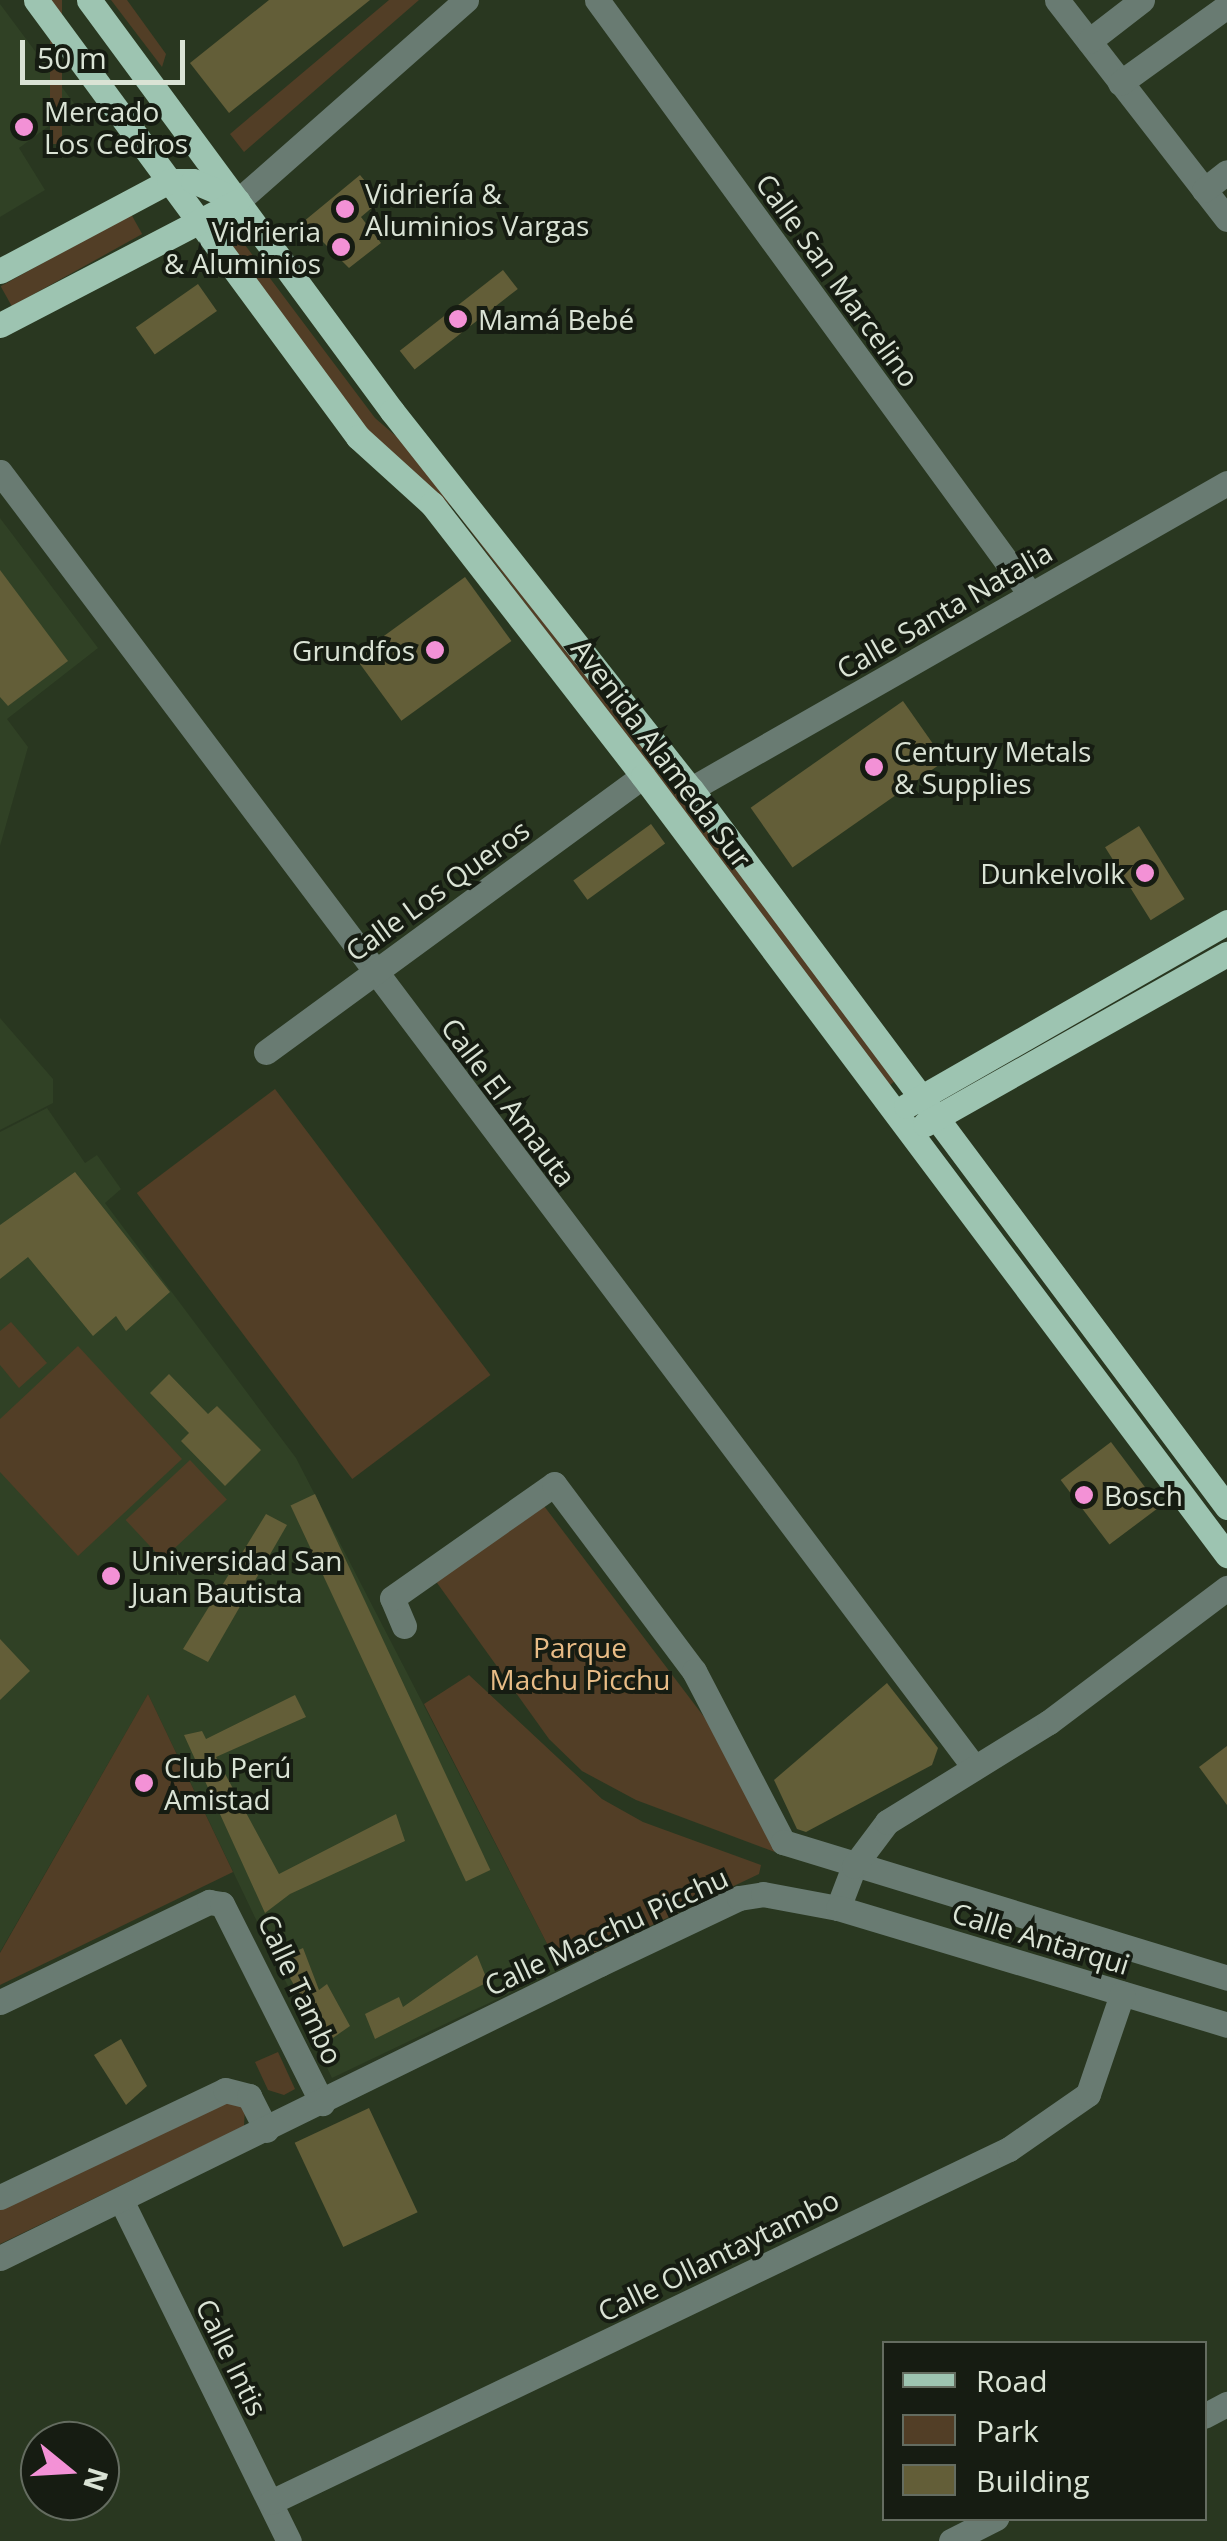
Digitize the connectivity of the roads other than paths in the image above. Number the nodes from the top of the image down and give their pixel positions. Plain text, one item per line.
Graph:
1 (36, 0) edge
2 (89, 0) edge
3 (466, 0) edge
4 (597, 0) edge
5 (1058, 0) edge
6 (1142, 0) edge
7 (1227, 6) edge
8 (1088, 41) junction
9 (1120, 83) junction
10 (1227, 172) edge
11 (169, 182) junction
12 (1204, 190) junction
13 (238, 201) junction
14 (1227, 219) edge
15 (200, 225) junction
16 (0, 271) edge
17 (0, 325) edge
18 (0, 472) edge
19 (1227, 483) edge
20 (1031, 595) junction
21 (643, 776) junction
22 (690, 789) junction
23 (1227, 922) edge
24 (1227, 954) edge
25 (376, 975) junction
26 (266, 1052) dead end
27 (928, 1107) junction
28 (904, 1122) junction
29 (1227, 1507) edge
30 (1227, 1555) edge
31 (1227, 1588) edge
32 (404, 1626) dead end
33 (974, 1767) junction
34 (854, 1866) junction
35 (838, 1908) junction
36 (1227, 1978) edge
37 (1122, 1994) junction
38 (0, 2002) edge
39 (1227, 2024) edge
40 (322, 2103) junction
41 (266, 2130) junction
42 (0, 2198) edge
43 (120, 2200) junction
44 (0, 2258) edge
45 (271, 2502) junction
46 (990, 2521) edge
47 (290, 2541) edge
48 (950, 2541) edge

1 - 11 main road, Avenida Alameda Sur
2 - 13 main road, Avenida Alameda Sur
3 - 13 street
4 - 20 street, Calle San Marcelino
5 - 8 street
6 - 8 street
7 - 9 street
8 - 9 street
9 - 12 street
10 - 12 street
11 - 13 main road
11 - 15 main road, Avenida Alameda Sur
11 - 16 main road
12 - 14 street
13 - 15 main road
13 - 22 main road, Avenida Alameda Sur
15 - 17 main road
15 - 21 main road, Avenida Alameda Sur
18 - 25 street, Calle El Amauta
19 - 20 street, Calle Santa Natalia
20 - 22 street, Calle Santa Natalia
21 - 25 street, Calle Los Queros
21 - 28 main road, Avenida Alameda Sur
22 - 27 main road, Avenida Alameda Sur
23 - 27 main road
24 - 27 main road
25 - 26 street, Calle Los Queros
25 - 33 street, Calle El Amauta
27 - 28 main road
27 - 29 main road, Avenida Alameda Sur
28 - 30 main road, Avenida Alameda Sur
31 - 33 street
32 - 34 street
33 - 34 street
34 - 35 street
34 - 36 street
35 - 37 street, Calle Antarqui
35 - 40 street, Calle Macchu Picchu
37 - 39 street, Calle Antarqui
37 - 45 street, Calle Ollantaytambo
38 - 40 street, Calle Tambo
40 - 41 street, Calle Macchu Picchu
41 - 42 street
41 - 43 street, Calle Macchu Picchu
43 - 44 street, Calle Macchu Picchu
43 - 45 street, Calle Intis
45 - 47 street, Calle Intis
46 - 48 street

